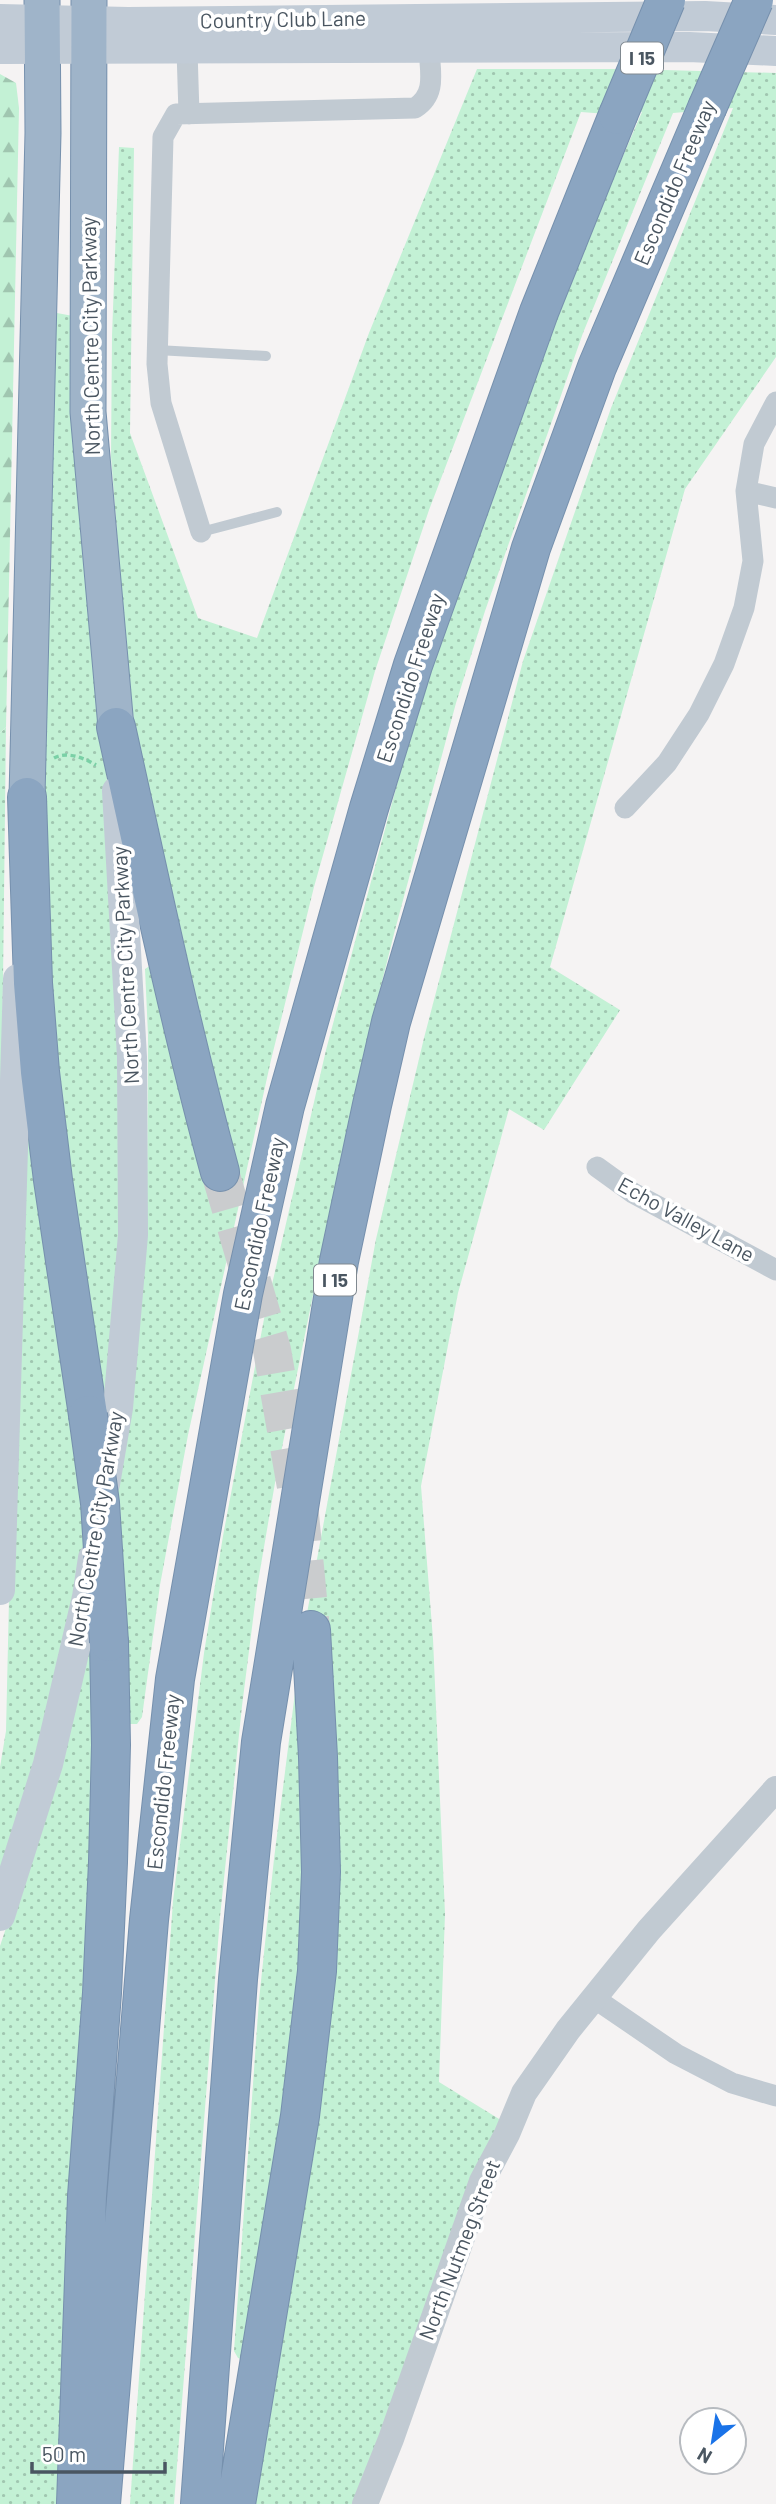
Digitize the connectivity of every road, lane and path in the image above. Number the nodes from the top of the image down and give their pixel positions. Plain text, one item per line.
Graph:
1 (666, 0) edge
2 (754, 0) edge
3 (514, 8) edge
4 (0, 19) edge
5 (776, 20) edge
6 (42, 23) edge
7 (89, 24) edge
8 (429, 48) junction
9 (510, 48) junction
10 (0, 49) edge
11 (187, 50) junction
12 (776, 51) edge
13 (189, 114) junction
14 (158, 350) junction
15 (266, 356) dead end
16 (776, 402) edge
17 (746, 491) junction
18 (776, 499) edge
19 (277, 512) dead end
20 (201, 532) joint
21 (117, 727) junction
22 (47, 762) dead end
23 (27, 797) junction
24 (118, 803) junction
25 (625, 808) dead end
26 (597, 1167) dead end
27 (220, 1172) tunnel mouth
28 (776, 1270) edge
29 (0, 1590) edge
30 (312, 1630) tunnel mouth
31 (776, 1789) edge
32 (0, 1916) edge
33 (594, 1998) junction
34 (776, 2096) edge
35 (76, 2504) edge
36 (101, 2504) edge
37 (200, 2504) edge
38 (236, 2504) edge
39 (365, 2504) edge

1 - 36 highway, Escondido Freeway / I 15, bridge
2 - 37 highway, Escondido Freeway / I 15, bridge
3 - 5 main road, Country Club Lane
3 - 7 main road, Country Club Lane
3 - 9 street
4 - 6 main road, Country Club Lane
6 - 7 main road, Country Club Lane
6 - 10 main road, Country Club Lane
6 - 23 highway
7 - 11 main road, Country Club Lane
7 - 21 highway, North Centre City Parkway
8 - 9 main road, Country Club Lane
8 - 11 main road, Country Club Lane
8 - 13 street
9 - 12 main road, Country Club Lane
11 - 13 street
13 - 14 street
14 - 15 lane
14 - 20 street
16 - 17 street
17 - 18 street
17 - 25 street
19 - 20 lane
21 - 24 main road, North Centre City Parkway
21 - 27 highway
22 - 24 path
23 - 29 main road
23 - 35 highway, bridge
24 - 32 main road, North Centre City Parkway
26 - 28 street, Echo Valley Lane
30 - 38 highway
31 - 33 street, North Nutmeg Street
33 - 34 street
33 - 39 street, North Nutmeg Street

